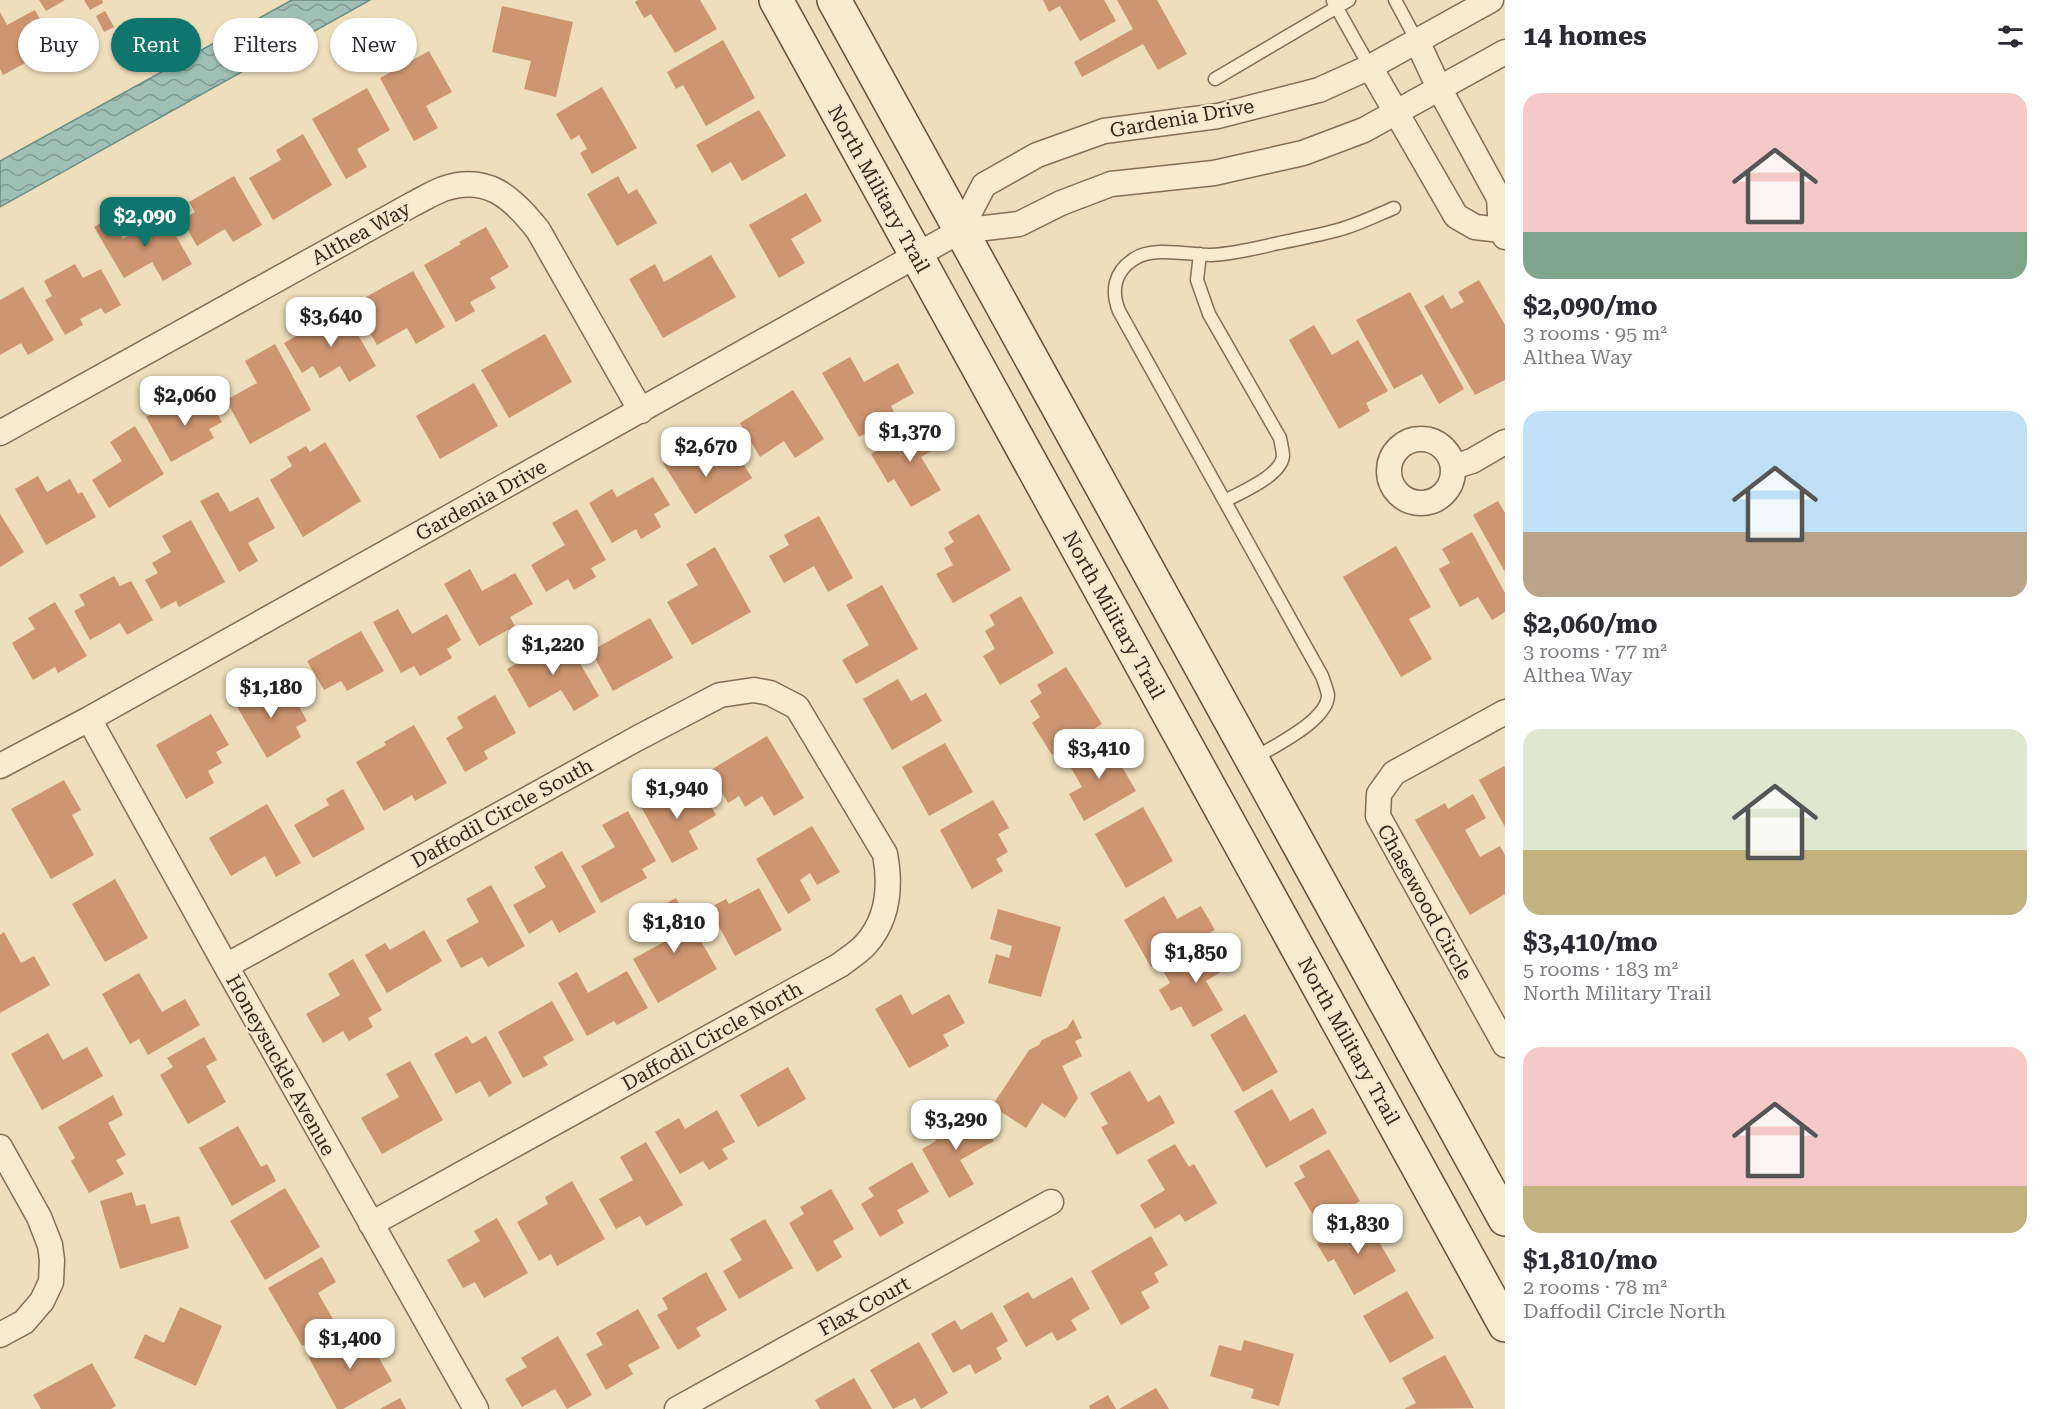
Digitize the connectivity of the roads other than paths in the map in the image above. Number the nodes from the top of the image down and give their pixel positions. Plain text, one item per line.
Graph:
1 (776, 0) edge
2 (834, 0) edge
3 (1349, 0) edge
4 (1395, 0) edge
5 (1491, 0) edge
6 (1335, 3) edge
7 (1418, 41) junction
8 (1505, 52) edge
9 (1370, 67) junction
10 (1215, 79) dead end
11 (1439, 88) junction
12 (1396, 112) junction
13 (1394, 208) dead end
14 (960, 231) junction
15 (1503, 233) edge
16 (1200, 254) junction
17 (915, 255) junction
18 (641, 411) junction
19 (0, 433) edge
20 (1505, 442) edge
21 (1453, 467) dead end
22 (1225, 501) junction
23 (1505, 712) edge
24 (89, 718) junction
25 (828, 756) joint
26 (1252, 760) junction
27 (0, 766) edge
28 (226, 966) junction
29 (1505, 1046) edge
30 (0, 1147) edge
31 (1051, 1202) dead end
32 (1505, 1219) edge
33 (371, 1224) junction
34 (1503, 1316) edge
35 (0, 1335) edge
36 (476, 1409) edge
37 (677, 1409) edge

1 - 17 main road, North Military Trail
2 - 14 main road
3 - 6 lane
4 - 7 lane
5 - 7 street, Gardenia Drive
6 - 9 lane
6 - 10 lane
7 - 9 street, Gardenia Drive
7 - 11 street
8 - 11 street, Gardenia Drive
9 - 12 street
9 - 14 street, Gardenia Drive
11 - 12 street, Gardenia Drive
11 - 15 street
12 - 14 street, Gardenia Drive
12 - 15 street
13 - 16 lane
14 - 17 street, Gardenia Drive
14 - 26 main road
16 - 22 lane
16 - 22 lane
17 - 18 street, Gardenia Drive
17 - 34 main road, North Military Trail
18 - 19 street, Althea Way
18 - 24 street, Gardenia Drive
20 - 21 street
22 - 26 lane
23 - 29 street, Chasewood Circle
24 - 27 street, Gardenia Drive
24 - 28 street, Honeysuckle Avenue
25 - 28 street, Daffodil Circle South
25 - 33 street, Daffodil Circle North
26 - 32 main road
28 - 33 street, Honeysuckle Avenue
30 - 35 street
31 - 37 street, Flax Court
33 - 36 street, Honeysuckle Avenue

